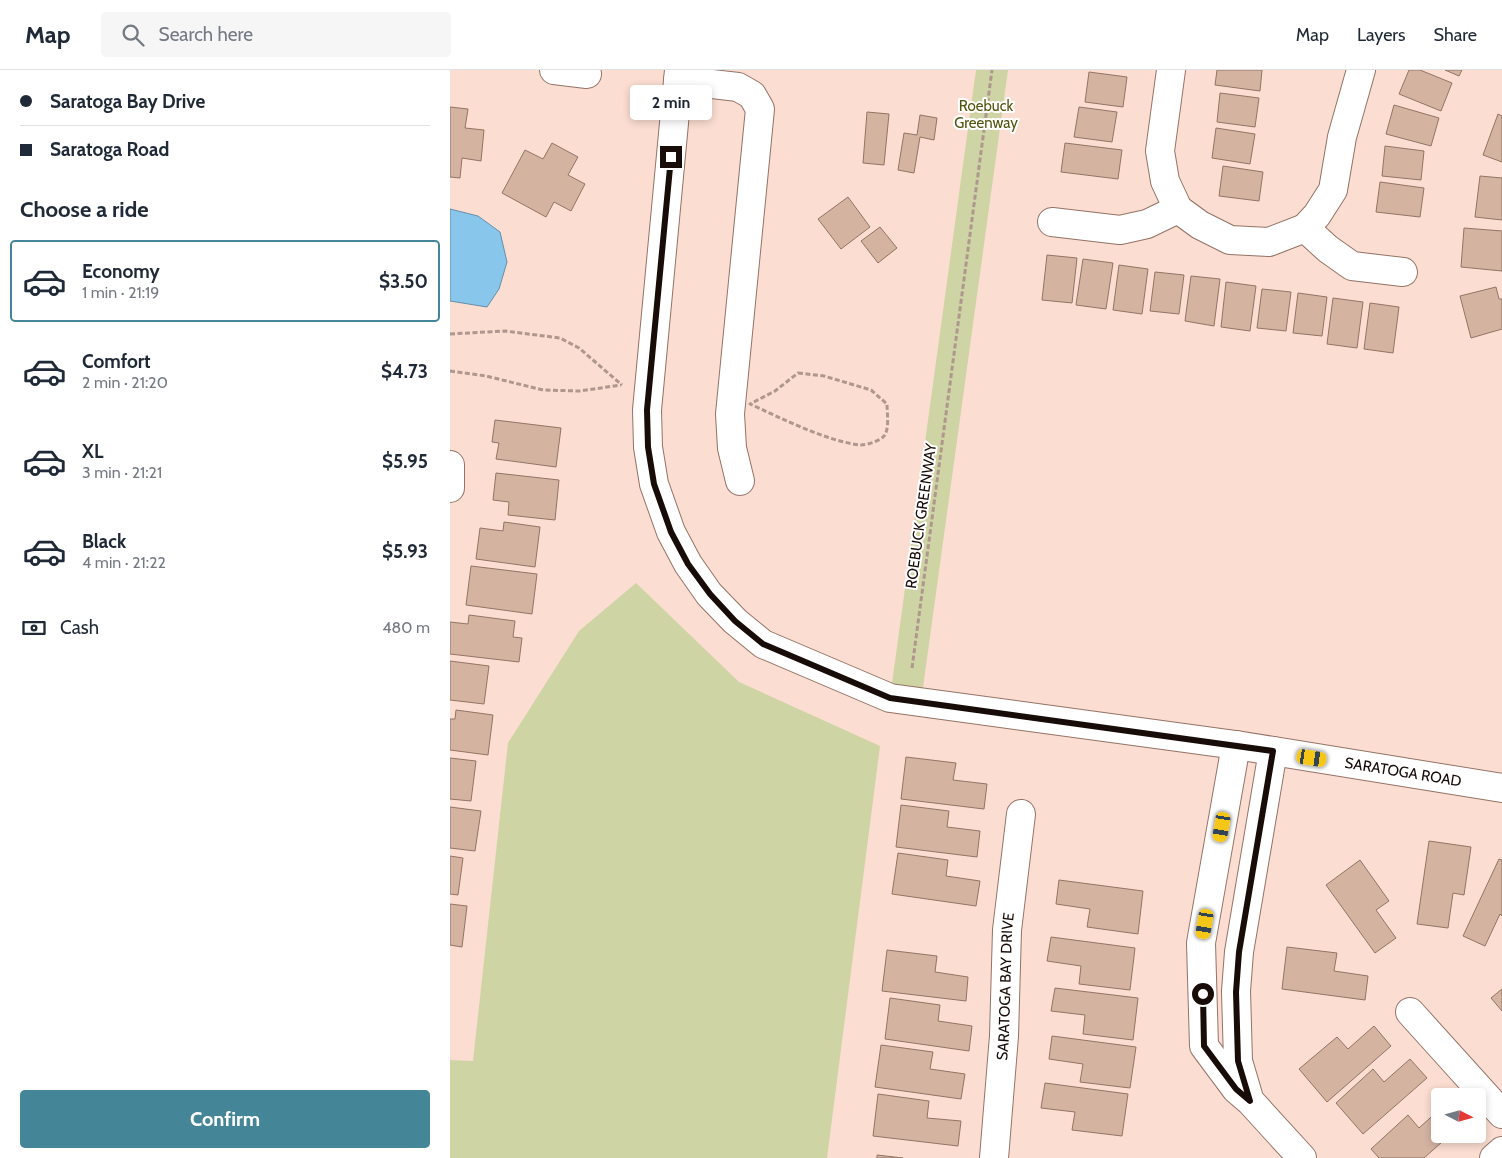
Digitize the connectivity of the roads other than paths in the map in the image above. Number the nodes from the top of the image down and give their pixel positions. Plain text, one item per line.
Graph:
1 (554, 70) edge
2 (1172, 70) edge
3 (1361, 70) edge
4 (587, 74) dead end
5 (679, 75) edge
6 (1178, 209) junction
7 (1052, 222) dead end
8 (1305, 228) junction
9 (1403, 272) dead end
10 (450, 465) edge
11 (740, 481) dead end
12 (450, 488) edge
13 (1236, 745) junction
14 (1273, 751) junction
15 (1502, 788) edge
16 (1021, 814) dead end
17 (1410, 1012) dead end
18 (1250, 1101) junction
19 (1502, 1114) edge
20 (1502, 1151) edge
21 (994, 1158) edge
22 (1302, 1158) edge
23 (1494, 1158) edge

1 - 4 street
2 - 6 street
3 - 8 street
5 - 11 street
5 - 13 street, SARATOGA ROAD
6 - 7 street
6 - 8 street
8 - 9 street
10 - 12 street
13 - 14 street, SARATOGA ROAD
13 - 18 street
14 - 15 street, SARATOGA ROAD
14 - 18 street
16 - 21 street, SARATOGA BAY DRIVE
17 - 19 street
18 - 22 street
20 - 23 street

